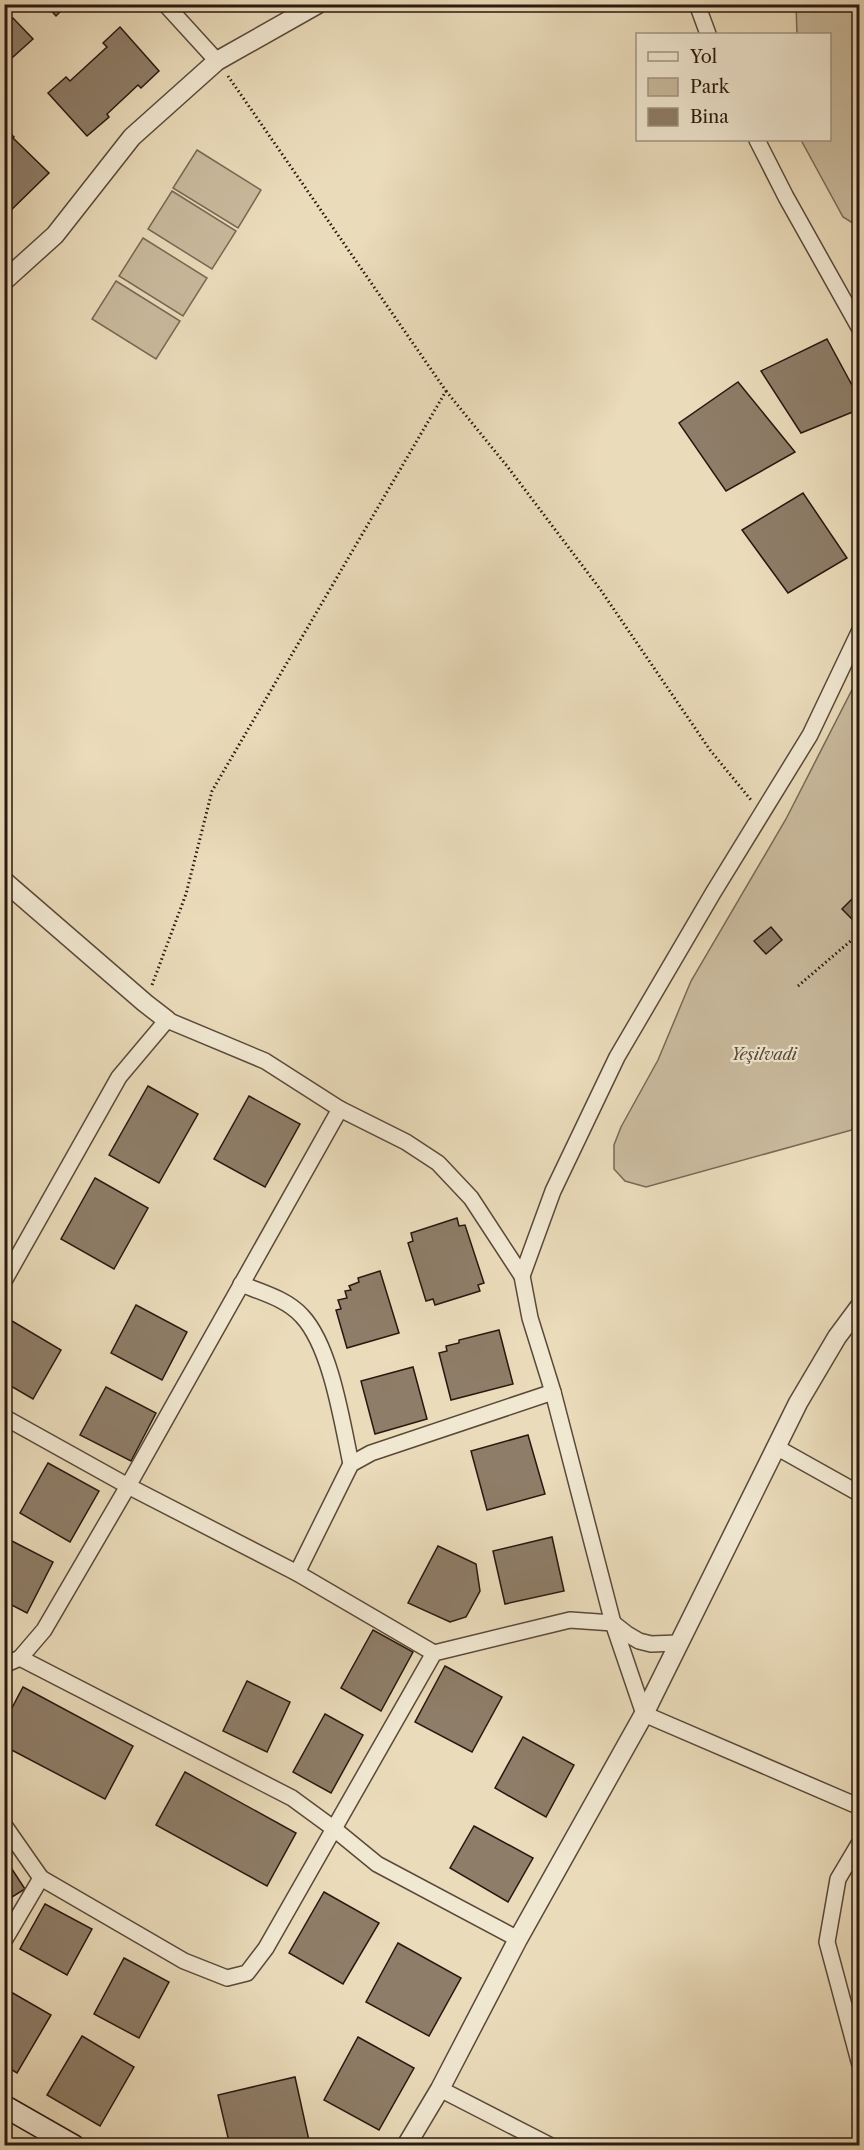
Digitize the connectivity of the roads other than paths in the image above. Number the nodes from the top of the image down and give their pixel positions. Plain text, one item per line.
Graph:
1 (165, 4) edge
2 (318, 4) edge
3 (697, 4) edge
4 (708, 33) edge
5 (217, 61) junction
6 (758, 141) edge
7 (4, 280) edge
8 (860, 329) edge
9 (860, 630) edge
10 (4, 881) edge
11 (167, 1020) junction
12 (340, 1109) junction
13 (522, 1276) junction
14 (4, 1281) edge
15 (241, 1284) junction
16 (860, 1305) edge
17 (553, 1392) junction
18 (4, 1417) edge
19 (776, 1447) junction
20 (351, 1464) junction
21 (128, 1486) junction
22 (860, 1494) edge
23 (297, 1573) junction
24 (613, 1623) junction
25 (678, 1643) junction
26 (434, 1653) junction
27 (20, 1658) junction
28 (4, 1665) edge
29 (644, 1714) junction
30 (860, 1807) edge
31 (4, 1825) edge
32 (333, 1828) junction
33 (860, 1842) edge
34 (41, 1878) junction
35 (518, 1939) junction
36 (4, 1941) edge
37 (860, 2065) edge
38 (440, 2089) junction
39 (4, 2106) edge
40 (74, 2145) edge
41 (406, 2145) edge
42 (551, 2145) edge

1 - 5 street
2 - 5 street
3 - 4 street
5 - 7 street
6 - 8 street
9 - 13 street
10 - 11 street
11 - 12 street
11 - 14 street
12 - 13 street
12 - 15 street
13 - 17 street
15 - 20 street
15 - 21 street
16 - 19 street
17 - 20 street
17 - 24 street
18 - 21 street
19 - 22 street
19 - 25 street
20 - 23 street
21 - 23 street
21 - 27 street
23 - 26 street
24 - 25 street
24 - 26 street
24 - 29 street
25 - 29 street
26 - 32 street
27 - 28 street
27 - 32 street
29 - 30 street
29 - 35 street
31 - 34 street
32 - 34 street
32 - 35 street
33 - 37 street
34 - 36 street
35 - 38 street
38 - 41 street
38 - 42 street
39 - 40 main road

